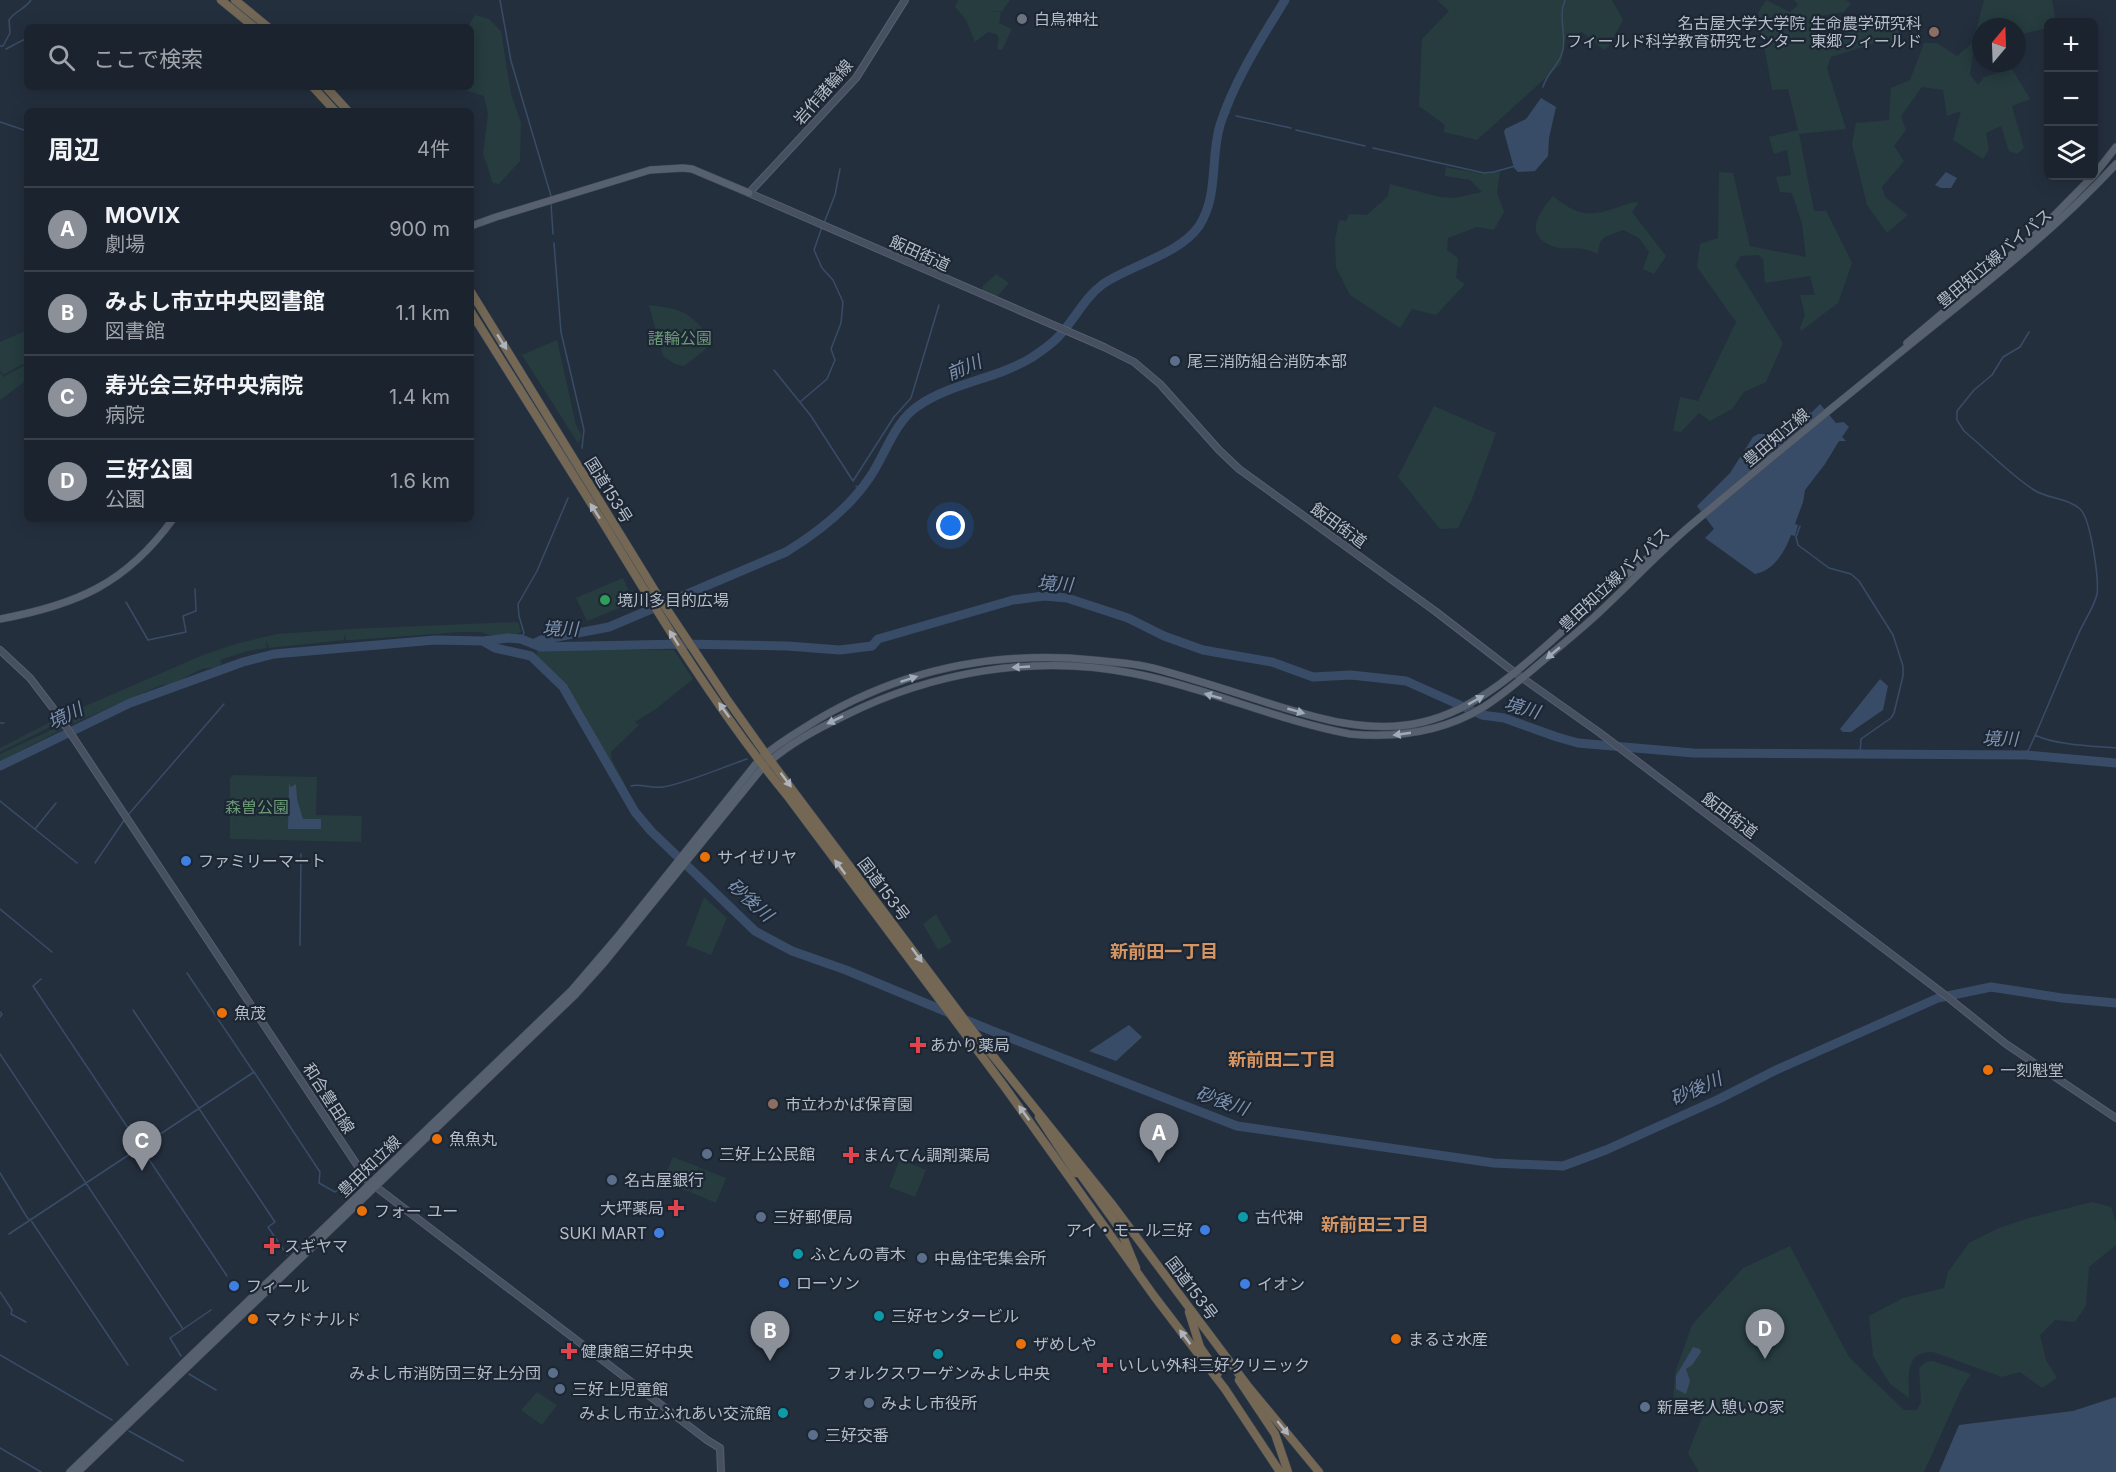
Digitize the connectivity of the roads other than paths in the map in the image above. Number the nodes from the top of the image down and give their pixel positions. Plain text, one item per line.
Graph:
1 (221, 0) edge
2 (236, 0) edge
3 (905, 0) edge
4 (250, 24) edge
5 (264, 24) edge
6 (316, 90) edge
7 (329, 90) edge
8 (333, 108) edge
9 (345, 108) edge
10 (2116, 147) edge
11 (2116, 164) edge
12 (2098, 169) edge
13 (2088, 180) edge
14 (749, 193) junction
15 (474, 225) edge
16 (474, 297) edge
17 (474, 317) edge
18 (1881, 367) junction
19 (170, 522) edge
20 (1688, 528) junction
21 (0, 619) edge
22 (0, 650) edge
23 (1514, 672) junction
24 (1523, 678) junction
25 (1505, 686) junction
26 (768, 757) junction
27 (761, 764) junction
28 (676, 869) joint
29 (1033, 1105) junction
30 (2116, 1118) edge
31 (373, 1186) junction
32 (1138, 1275) junction
33 (1169, 1280) junction
34 (1239, 1380) dead end
35 (1229, 1388) dead end
36 (70, 1472) edge
37 (78, 1472) edge
38 (721, 1472) edge
39 (1280, 1472) edge
40 (1288, 1472) edge
41 (1319, 1472) edge

1 - 4 highway
2 - 5 highway
3 - 14 main road, 岩作諸輪線
6 - 8 highway
7 - 9 highway
10 - 12 main road, 豊田知立線バイパス
11 - 18 main road, 豊田知立線バイパス
13 - 18 main road, 豊田知立線バイパス
14 - 15 main road, 飯田街道
14 - 23 main road, 飯田街道
16 -> 26 highway, 国道153号
27 -> 17 highway, 国道153号
18 - 20 main road, 豊田知立線
19 - 21 main road
20 - 23 main road, 豊田知立線バイパス
20 -> 24 main road, 豊田知立線バイパス
22 - 31 main road, 和合豊田線
23 - 24 main road, 飯田街道
23 - 25 main road, 豊田知立線バイパス
24 - 25 main road, 豊田知立線バイパス
24 - 30 main road, 飯田街道
26 -> 25 main road, 豊田知立線バイパス
25 -> 26 main road, 豊田知立線バイパス
26 - 27 main road, 豊田知立線バイパス
26 -> 29 highway, 国道153号
27 - 28 main road, 豊田知立線バイパス
32 -> 27 highway, 国道153号
28 - 31 main road, 豊田知立線
29 - 32 highway
29 - 33 highway, 国道153号
31 - 36 main road, 豊田知立線
31 - 37 main road, 豊田知立線
31 - 38 main road, 和合豊田線
39 -> 32 highway, 国道153号
33 - 35 highway
33 -> 41 highway, 国道153号
34 - 40 highway

